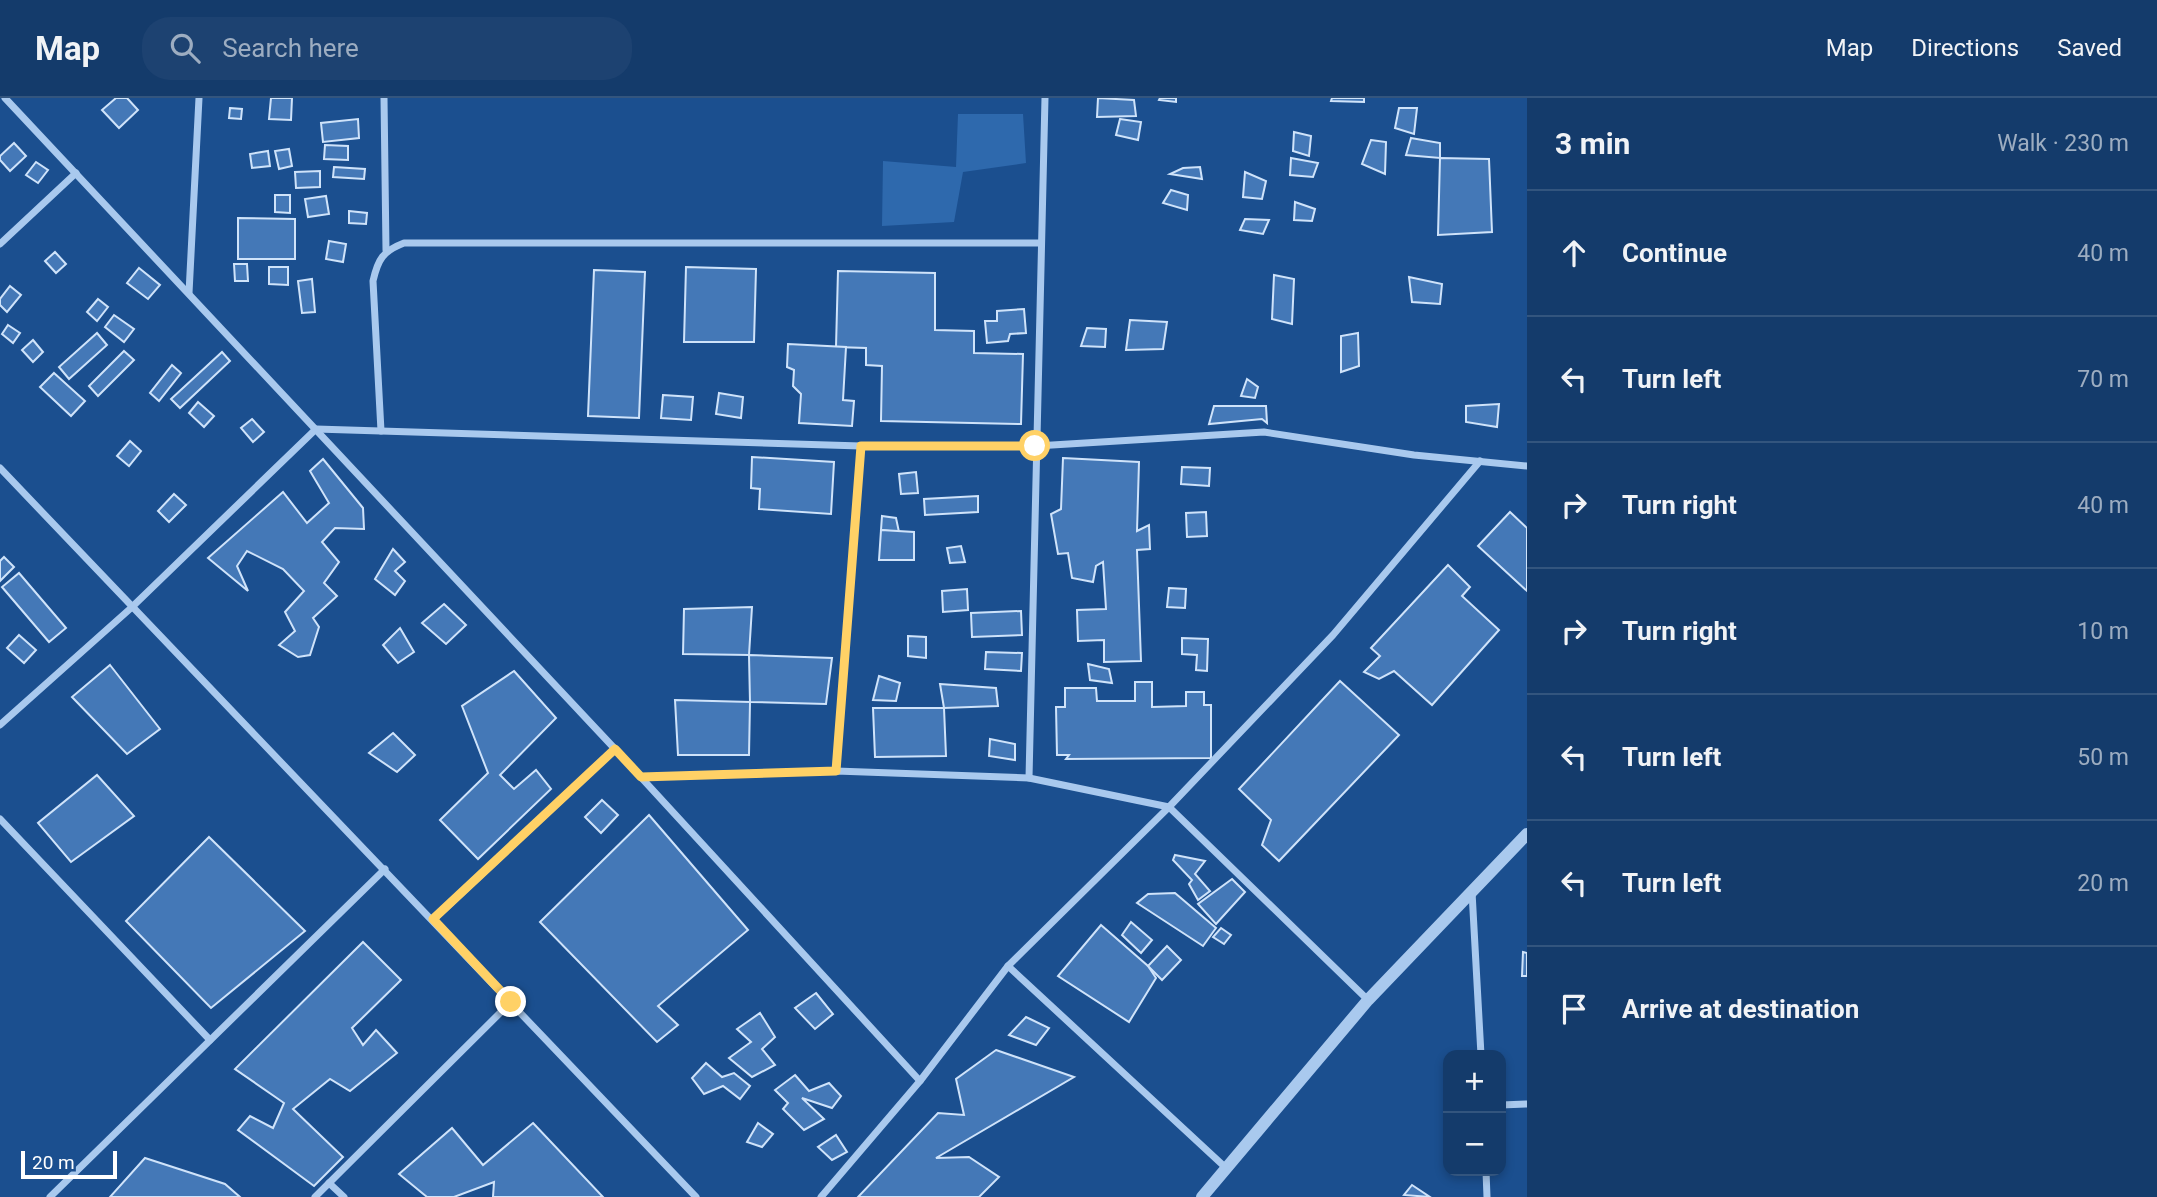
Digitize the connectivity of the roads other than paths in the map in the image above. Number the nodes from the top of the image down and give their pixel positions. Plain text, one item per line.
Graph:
1 (5, 98) edge
2 (198, 98) edge
3 (384, 98) edge
4 (1045, 98) edge
5 (76, 173) junction
6 (1041, 243) junction
7 (0, 244) edge
8 (386, 250) junction
9 (189, 293) junction
10 (316, 429) junction
11 (381, 431) junction
12 (861, 446) junction
13 (1035, 446) junction
14 (1480, 461) junction
15 (1527, 466) edge
16 (0, 468) edge
17 (131, 608) junction
18 (0, 725) edge
19 (615, 749) junction
20 (836, 771) junction
21 (641, 777) junction
22 (1029, 778) junction
23 (1169, 807) junction
24 (0, 819) edge
25 (1527, 834) edge
26 (385, 869) junction
27 (1472, 890) junction
28 (433, 919) junction
29 (1008, 966) junction
30 (1368, 1000) junction
31 (511, 1002) junction
32 (211, 1040) junction
33 (1481, 1050) edge
34 (920, 1081) junction
35 (1527, 1104) edge
36 (1506, 1105) edge
37 (1226, 1168) junction
38 (1486, 1176) edge
39 (329, 1183) junction
40 (50, 1197) edge
41 (315, 1197) edge
42 (344, 1197) edge
43 (696, 1197) edge
44 (821, 1197) edge
45 (1202, 1197) edge
46 (1487, 1197) edge

1 - 5 street
2 - 9 street
3 - 8 street
4 - 6 street
5 - 7 street
5 - 9 street
6 - 8 street
6 - 13 street
8 - 11 street
9 - 10 street
10 - 11 street
10 - 17 street
10 - 19 street
11 - 12 street
12 - 13 street
12 - 20 street
13 - 14 street
13 - 22 street
14 - 15 street
14 - 23 street
16 - 17 street
17 - 18 street
17 - 26 street
19 - 21 street
19 - 28 street
20 - 21 street
20 - 22 street
21 - 34 street
22 - 23 street
23 - 29 street
23 - 30 street
24 - 32 street
25 - 27 street
26 - 28 street
26 - 32 street
27 - 30 street
27 - 33 street
28 - 31 street
29 - 34 street
29 - 37 street
30 - 37 street
31 - 39 street
31 - 43 street
32 - 40 street
34 - 44 street
35 - 36 street
37 - 45 street
38 - 46 street
39 - 41 street
39 - 42 street

